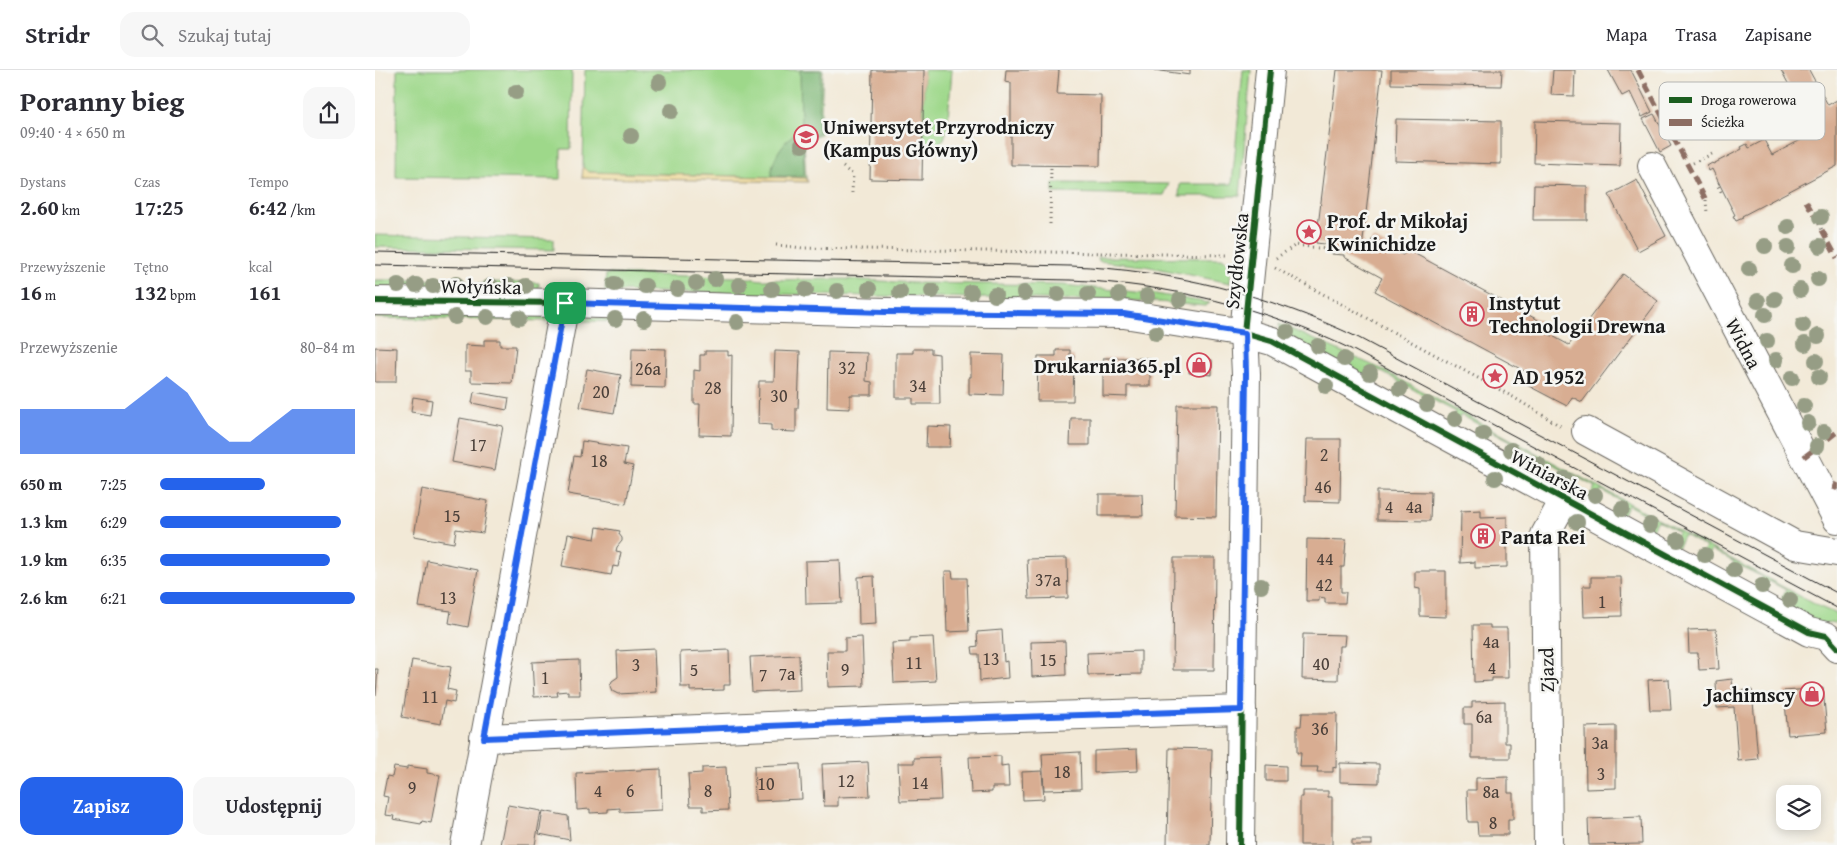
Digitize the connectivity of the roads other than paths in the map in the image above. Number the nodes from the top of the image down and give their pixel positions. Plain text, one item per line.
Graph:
1 (1271, 70) edge
2 (1652, 166) dead end
3 (375, 301) edge
4 (565, 303) junction
5 (1245, 333) junction
6 (1575, 430) road end
7 (1564, 500) junction
8 (1837, 519) edge
9 (1837, 552) edge
10 (1833, 640) edge
11 (1241, 710) junction
12 (484, 738) junction
13 (465, 845) edge
14 (1240, 845) edge
15 (1548, 845) edge

1 - 5 street, Szydłowska
2 - 8 street, Widna
3 - 4 street, Wołyńska
4 - 5 street, Wołyńska
4 - 12 street
5 - 7 street, Winiarska
5 - 11 street, Szydłowska
6 - 9 street
7 - 10 street, Winiarska
7 - 15 street, Zjazd
11 - 12 street
11 - 14 street, Szydłowska
12 - 13 street

